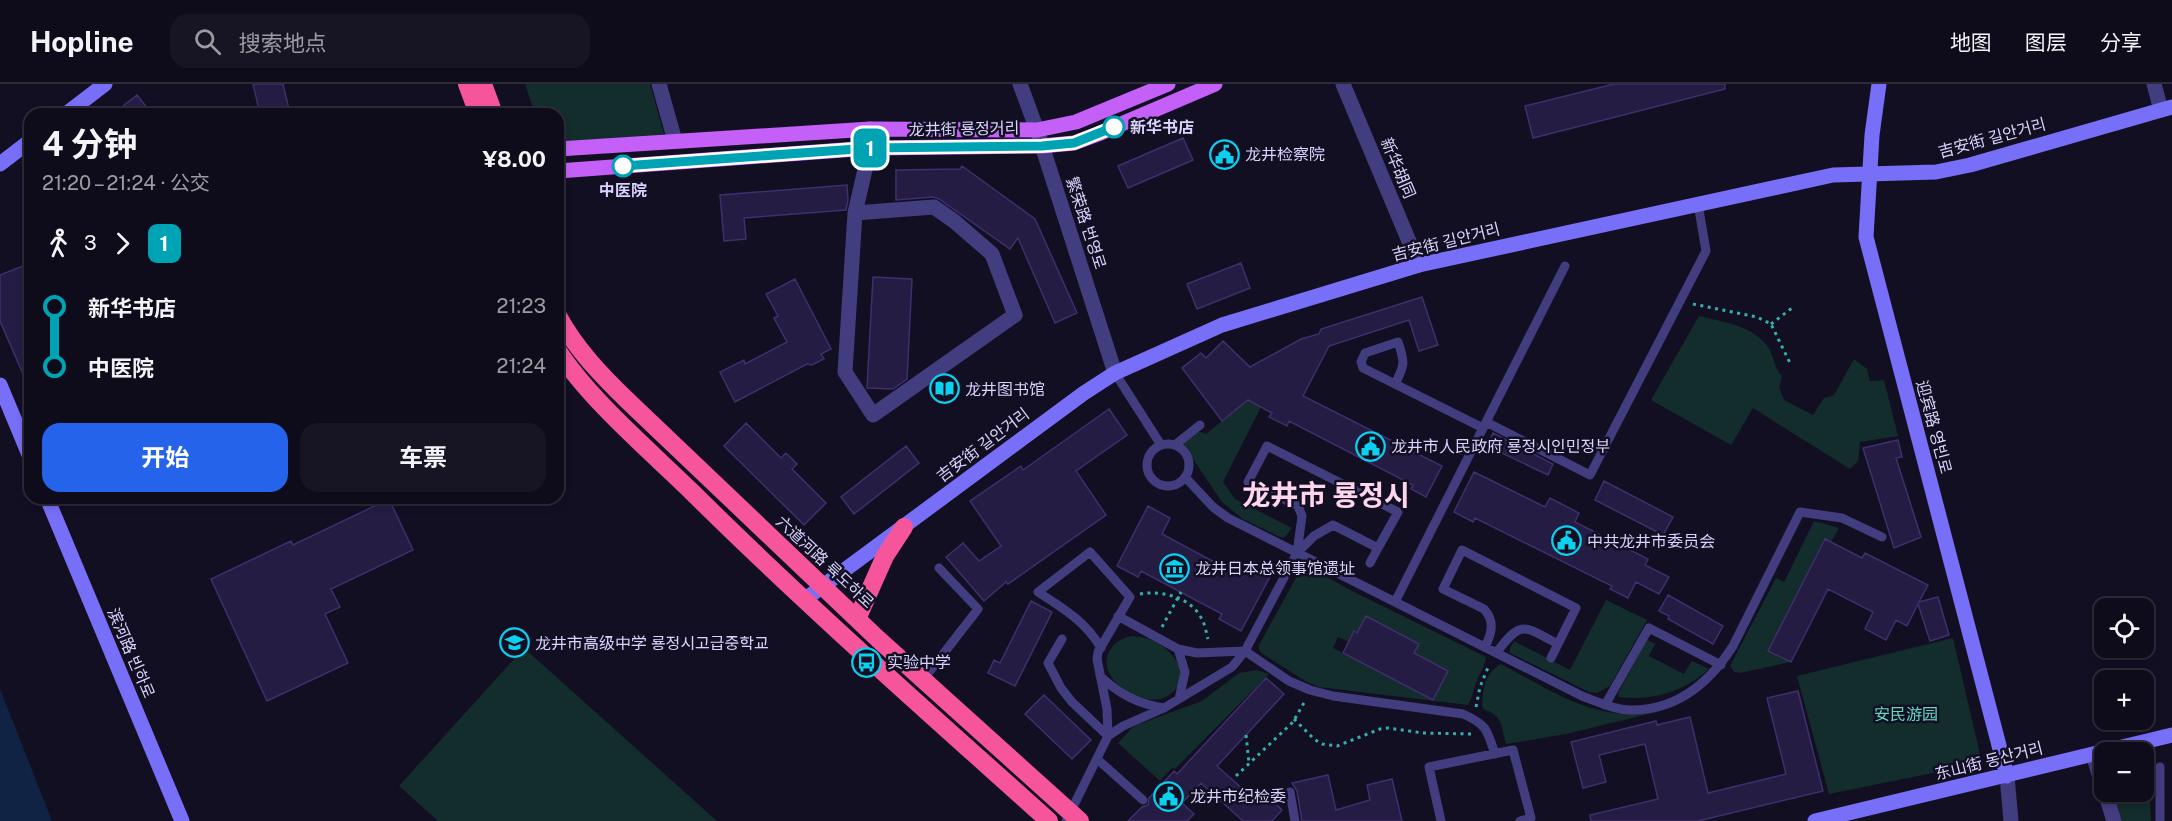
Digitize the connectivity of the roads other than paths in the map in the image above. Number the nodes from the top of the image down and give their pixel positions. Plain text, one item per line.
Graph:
1 (105, 84) edge
2 (467, 84) edge
3 (483, 84) edge
4 (659, 84) edge
5 (1020, 84) edge
6 (1168, 84) edge
7 (1215, 84) edge
8 (1343, 84) edge
9 (1879, 84) edge
10 (2154, 84) edge
11 (74, 108) edge
12 (476, 108) edge
13 (492, 108) edge
14 (2167, 108) edge
15 (870, 129) junction
16 (1037, 130) junction
17 (675, 141) junction
18 (24, 146) edge
19 (1042, 146) junction
20 (870, 148) junction
21 (564, 149) edge
22 (0, 164) edge
23 (564, 171) edge
24 (1869, 174) junction
25 (1698, 204) junction
26 (855, 213) junction
27 (1419, 265) junction
28 (1566, 266) dead end
29 (564, 327) edge
30 (564, 360) edge
31 (1115, 373) junction
32 (1395, 384) junction
33 (0, 385) edge
34 (1200, 425) dead end
35 (1484, 425) junction
36 (24, 443) edge
37 (1161, 445) junction
38 (1175, 445) junction
39 (1185, 477) junction
40 (50, 504) edge
41 (904, 526) junction
42 (1882, 537) dead end
43 (1378, 548) junction
44 (1297, 553) junction
45 (1370, 563) dead end
46 (939, 568) dead end
47 (823, 587) junction
48 (804, 600) junction
49 (1395, 602) junction
50 (1118, 616) junction
51 (857, 619) junction
52 (1062, 639) dead end
53 (1558, 644) junction
54 (1485, 647) junction
55 (1101, 648) junction
56 (1178, 649) junction
57 (1245, 651) junction
58 (1496, 652) junction
59 (1551, 658) dead end
60 (1721, 665) junction
61 (1098, 674) junction
62 (923, 680) junction
63 (1179, 699) junction
64 (1605, 705) junction
65 (1164, 708) junction
66 (2172, 735) edge
67 (1108, 736) junction
68 (1495, 754) junction
69 (2093, 754) junction
70 (2094, 757) edge
71 (1097, 759) junction
72 (2160, 766) dead end
73 (2007, 776) junction
74 (1290, 792) dead end
75 (1143, 800) dead end
76 (2108, 802) edge
77 (1072, 818) edge
78 (182, 821) edge
79 (1049, 821) edge
80 (1295, 821) edge
81 (1441, 821) edge
82 (1520, 821) edge
83 (1815, 821) edge
84 (2011, 821) edge
85 (2114, 821) edge
86 (2160, 821) edge

1 - 11 street
2 - 12 highway
3 - 13 highway
4 - 17 street
5 - 16 street, 繁荣路 번영로
6 - 16 main road, 龙井街 룡정거리
7 - 19 main road, 龙井街 룡정거리
8 - 27 street, 新华胡同
9 - 24 street, 迎宾路 영빈로
10 - 14 street
14 - 24 street, 吉安街 길안거리
15 - 16 main road, 龙井街 룡정거리
15 - 17 main road, 龙井街 룡정거리
15 - 20 street
16 - 19 street, 繁荣路 번영로
17 - 21 main road, 龙井街 룡정거리
18 - 22 street
19 - 20 main road, 龙井街 룡정거리
19 - 31 street, 繁荣路 번영로
20 - 23 main road, 龙井街 룡정거리
20 - 26 street
24 - 25 street, 吉安街 길안거리
24 - 73 street, 迎宾路 영빈로
25 - 27 street, 吉安街 길안거리
25 - 35 lane
26 - 26 street
27 - 31 street, 吉安街 길안거리
28 - 35 lane
29 - 47 highway, 六道河路 륙도하로
30 - 48 highway
31 - 37 lane
31 - 41 street, 吉安街 길안거리
32 - 32 lane
32 - 35 lane
33 - 36 street
34 - 38 lane
35 - 49 lane
37 - 38 lane
37 - 39 lane
38 - 39 lane
39 - 44 lane
40 - 78 street, 滨河路 빈하로
41 - 47 street, 吉安街 길안거리
41 - 51 highway
42 - 60 lane
43 - 44 lane
43 - 44 lane
43 - 45 lane
44 - 49 lane
44 - 57 lane
46 - 62 lane
47 - 48 street, 吉安街 길안거리
47 - 51 highway, 六道河路 륙도하로
48 - 79 highway
49 - 54 lane
50 - 55 lane
50 - 55 lane
50 - 56 lane
51 - 62 highway, 六道河路 륙도하로
52 - 67 lane
53 - 54 lane
53 - 58 lane
53 - 59 lane
54 - 58 lane
55 - 61 lane
56 - 57 lane
56 - 63 lane
57 - 63 lane
57 - 68 lane
58 - 64 lane
60 - 64 lane
60 - 64 lane
61 - 65 lane
61 - 67 lane
62 - 77 highway, 六道河路 륙도하로
63 - 65 lane
65 - 67 lane
66 - 69 street, 东山街 동산거리
67 - 71 lane
68 - 81 lane
68 - 82 lane
69 - 70 street
69 - 73 street, 东山街 동산거리
71 - 75 lane
71 - 77 lane
72 - 86 lane
73 - 83 street, 东山街 동산거리
73 - 84 street
74 - 80 lane
76 - 85 street

